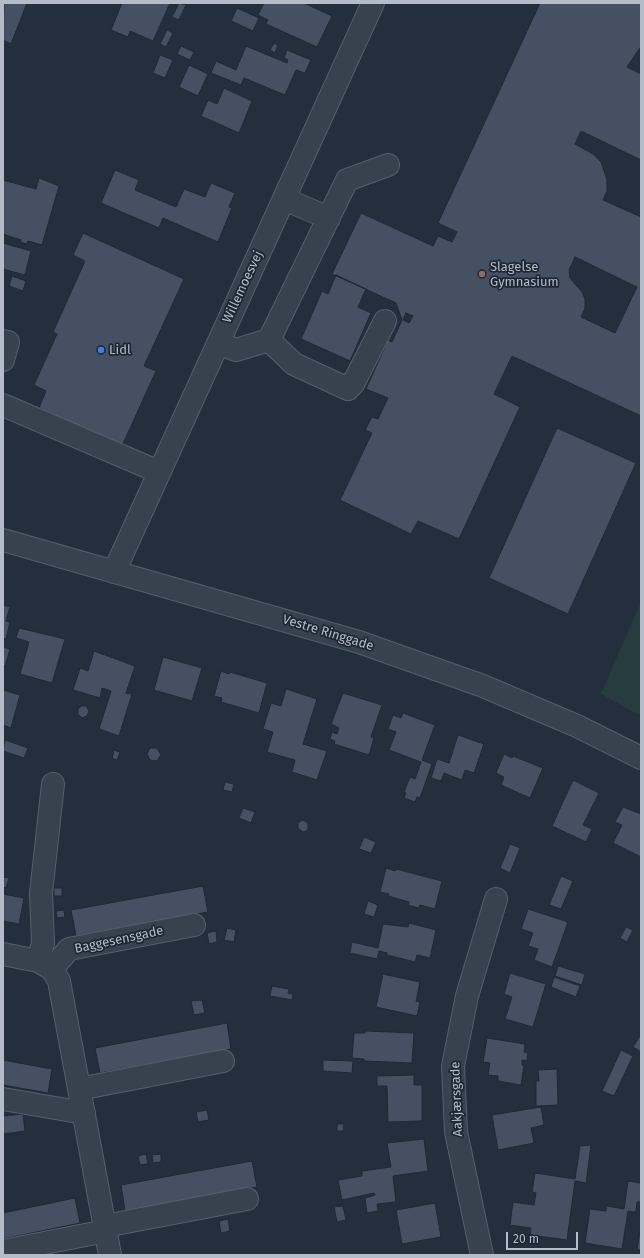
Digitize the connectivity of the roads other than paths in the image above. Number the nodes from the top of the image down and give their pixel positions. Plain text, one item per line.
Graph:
1 (373, 3) edge
2 (388, 165) dead end
3 (284, 199) junction
4 (329, 218) junction
5 (385, 321) dead end
6 (269, 340) junction
7 (3, 341) edge
8 (218, 342) junction
9 (3, 360) edge
10 (3, 405) edge
11 (159, 472) junction
12 (3, 540) edge
13 (114, 572) junction
14 (641, 758) edge
15 (53, 784) dead end
16 (496, 899) dead end
17 (194, 925) dead end
18 (3, 954) edge
19 (45, 965) junction
20 (223, 1061) dead end
21 (79, 1089) junction
22 (3, 1099) edge
23 (84, 1113) junction
24 (247, 1199) dead end
25 (105, 1228) junction
26 (3, 1251) edge
27 (110, 1255) edge
28 (482, 1255) edge

1 - 3 street, Willemoesvej
2 - 4 street
3 - 4 street
3 - 8 street, Willemoesvej
4 - 6 street
5 - 6 street
6 - 8 street
7 - 9 street
8 - 11 street, Willemoesvej
10 - 11 street
11 - 13 street, Willemoesvej
12 - 13 street, Vestre Ringgade
13 - 14 street, Vestre Ringgade
15 - 19 street
16 - 28 street, Aakjærsgade
17 - 19 street, Baggesensgade
18 - 19 street
19 - 21 street
20 - 21 street
21 - 23 street
22 - 23 street
23 - 25 street
24 - 25 street
25 - 26 street
25 - 27 street

